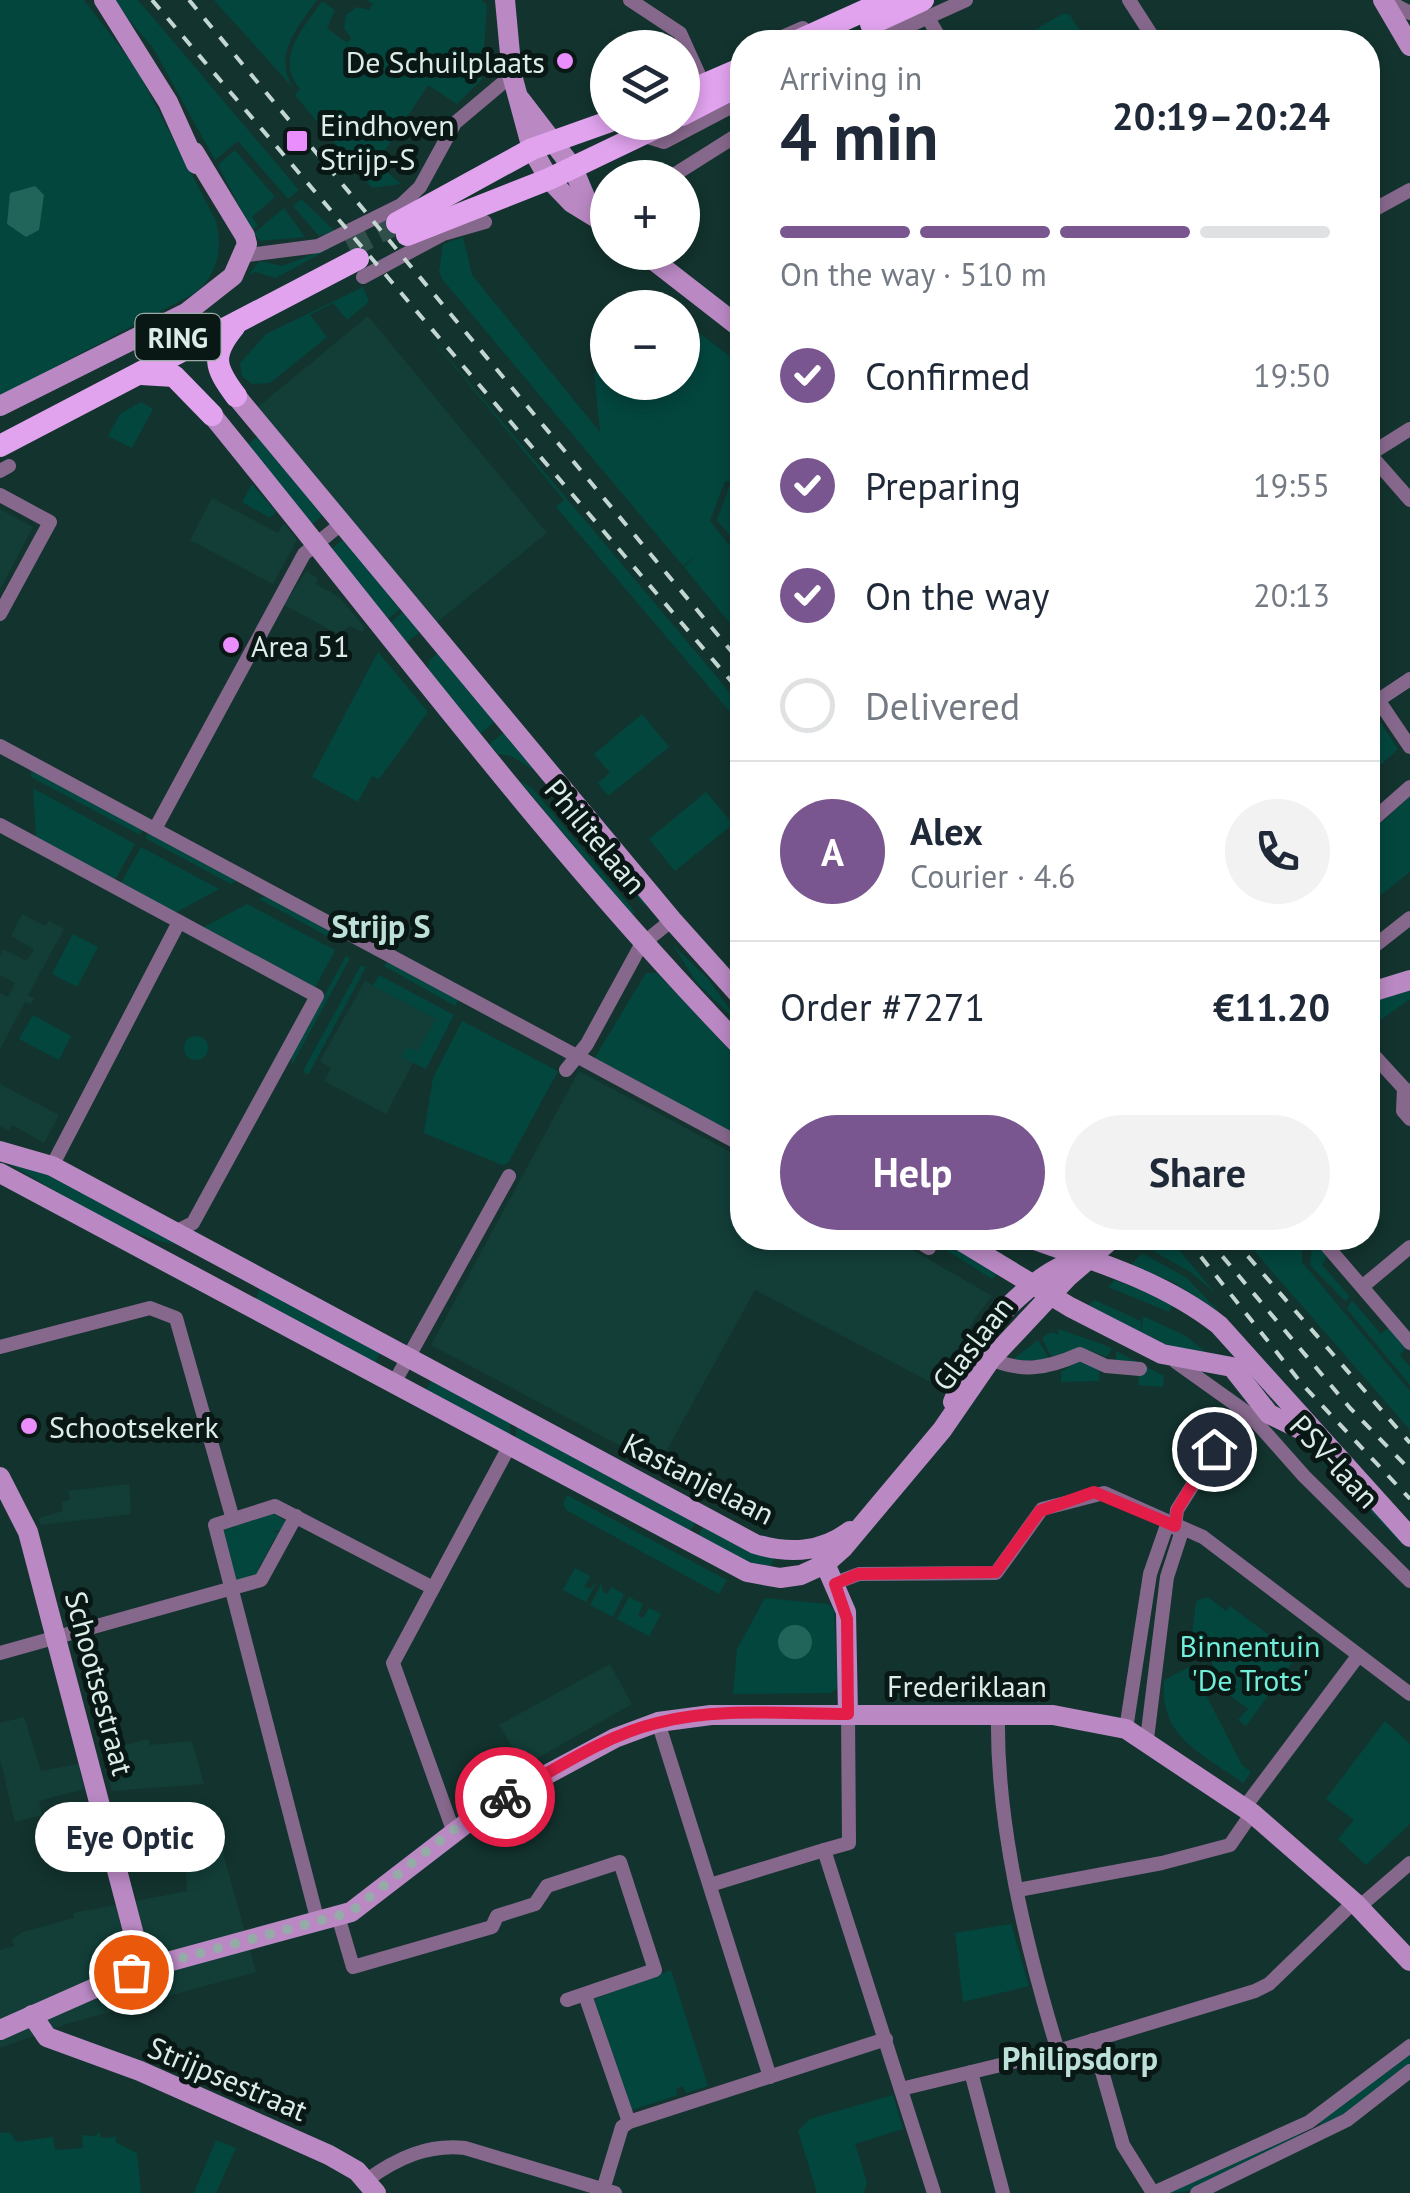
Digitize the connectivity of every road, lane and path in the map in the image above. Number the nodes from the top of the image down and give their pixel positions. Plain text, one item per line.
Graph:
1 (104, 0) edge
2 (863, 0) edge
3 (888, 0) edge
4 (966, 0) edge
5 (1130, 0) edge
6 (1385, 0) edge
7 (508, 2) edge
8 (640, 3) edge
9 (926, 9) edge
10 (1410, 13) edge
11 (677, 30) edge
12 (797, 30) edge
13 (822, 30) edge
14 (866, 30) edge
15 (892, 30) edge
16 (1149, 30) edge
17 (1410, 46) edge
18 (730, 61) edge
19 (730, 73) edge
20 (700, 74) edge
21 (512, 75) junction
22 (700, 86) edge
23 (730, 90) edge
24 (520, 99) junction
25 (700, 106) edge
26 (730, 108) edge
27 (700, 123) edge
28 (590, 128) edge
29 (730, 139) edge
30 (554, 140) junction
31 (631, 140) edge
32 (532, 149) junction
33 (697, 160) edge
34 (572, 168) junction
35 (549, 179) junction
36 (1410, 190) edge
37 (590, 204) edge
38 (1380, 207) edge
39 (590, 216) edge
40 (474, 219) junction
41 (241, 255) junction
42 (349, 258) junction
43 (666, 270) edge
44 (730, 319) edge
45 (240, 320) junction
46 (119, 382) junction
47 (236, 396) joint
48 (0, 406) edge
49 (212, 415) joint
50 (1410, 429) edge
51 (0, 430) edge
52 (1380, 446) edge
53 (3, 461) edge
54 (1380, 466) edge
55 (0, 495) edge
56 (1410, 500) edge
57 (342, 524) junction
58 (316, 544) junction
59 (0, 614) edge
60 (1410, 679) edge
61 (1380, 688) edge
62 (1380, 705) edge
63 (0, 746) edge
64 (1410, 747) edge
65 (1410, 787) edge
66 (1380, 813) edge
67 (0, 824) edge
68 (155, 830) junction
69 (1410, 918) edge
70 (672, 920) junction
71 (179, 922) junction
72 (645, 940) junction
73 (1380, 942) edge
74 (1410, 976) edge
75 (1380, 977) edge
76 (730, 985) edge
77 (1380, 988) edge
78 (730, 1035) edge
79 (574, 1056) junction
80 (1380, 1062) edge
81 (566, 1070) dead end
82 (1407, 1091) edge
83 (1410, 1120) edge
84 (730, 1140) edge
85 (0, 1151) edge
86 (52, 1166) junction
87 (0, 1173) edge
88 (508, 1176) dead end
89 (175, 1232) junction
90 (1410, 1247) edge
91 (976, 1250) edge
92 (1048, 1250) edge
93 (1079, 1250) edge
94 (1095, 1250) edge
95 (1117, 1250) edge
96 (1330, 1250) edge
97 (1070, 1264) junction
98 (1129, 1274) junction
99 (1362, 1286) junction
100 (1042, 1290) junction
101 (1410, 1342) edge
102 (0, 1348) edge
103 (1162, 1354) junction
104 (982, 1355) junction
105 (408, 1358) junction
106 (1140, 1369) dead end
107 (394, 1383) junction
108 (1227, 1431) dead end
109 (1315, 1436) junction
110 (510, 1445) junction
111 (0, 1476) edge
112 (232, 1516) junction
113 (296, 1516) junction
114 (1175, 1526) junction
115 (1410, 1537) edge
116 (826, 1565) junction
117 (1410, 1581) edge
118 (229, 1589) junction
119 (432, 1590) junction
120 (57, 1636) junction
121 (1149, 1641) junction
122 (0, 1653) edge
123 (1358, 1656) junction
124 (1410, 1694) edge
125 (848, 1714) junction
126 (998, 1714) junction
127 (658, 1722) junction
128 (1126, 1729) junction
129 (1147, 1739) junction
130 (1248, 1810) junction
131 (453, 1830) junction
132 (824, 1850) junction
133 (1410, 1863) edge
134 (710, 1885) junction
135 (1018, 1890) junction
136 (1357, 1905) junction
137 (328, 1919) junction
138 (1410, 1960) edge
139 (142, 1969) junction
140 (585, 1994) junction
141 (567, 2000) dead end
142 (32, 2015) junction
143 (0, 2030) edge
144 (886, 2039) junction
145 (1093, 2040) junction
146 (1410, 2046) edge
147 (1058, 2051) junction
148 (1410, 2071) edge
149 (971, 2072) junction
150 (770, 2077) junction
151 (902, 2089) junction
152 (629, 2122) junction
153 (372, 2186) edge
154 (607, 2192) edge
155 (934, 2193) edge
156 (1003, 2193) edge
157 (1153, 2193) edge
158 (1198, 2193) edge

1 - 41 street
2 - 12 street
3 - 13 main road
4 - 9 street
5 - 16 street
6 - 10 street
6 - 17 street
7 - 21 street
8 - 11 street
9 - 14 main road
9 - 15 street
18 - 20 street
19 - 22 main road
21 - 24 street
21 - 42 street
23 - 25 main road
24 - 30 street
24 - 32 street
26 - 27 street
28 - 30 main road
29 - 33 street
30 - 32 main road
30 - 34 street
31 - 34 main road
32 - 35 street
32 - 40 main road
34 - 35 main road
34 - 37 street
35 - 39 street
35 - 40 main road
36 - 38 street
40 - 42 street
41 - 42 street
41 - 48 street
42 - 45 main road, RING
42 - 51 main road, RING
43 - 44 street
45 - 46 main road, RING
45 - 47 main road
46 - 49 main road
46 - 53 main road, RING
47 - 57 street, Philitelaan
49 - 58 street, Philitelaan
50 - 52 street
54 - 56 street
55 - 59 street
57 - 58 street
57 - 70 street, Philitelaan
58 - 68 street
58 - 72 street, Philitelaan
60 - 61 street
62 - 64 street
63 - 68 street
65 - 66 street
67 - 71 street
68 - 79 street
69 - 73 street
70 - 72 street
70 - 76 street, Philitelaan
71 - 86 street
71 - 89 street
72 - 78 street, Philitelaan
72 - 79 street
74 - 75 street
74 - 77 street
79 - 81 street
79 - 84 street
80 - 82 street
82 - 83 street
85 - 86 street, Kastanjelaan
86 - 89 street, Kastanjelaan
87 - 107 street, Kastanjelaan
88 - 105 street
89 - 105 street, Kastanjelaan
90 - 99 street
91 - 100 street
92 - 97 street
93 - 97 street
94 - 97 street
95 - 98 street
96 - 99 street
97 - 98 street, PSV-laan
97 - 100 street, Glaslaan
98 - 109 street, PSV-laan
99 - 101 street
100 - 103 street, PSV-laan
100 - 104 street, Glaslaan
102 - 112 street
103 - 109 street, PSV-laan
103 - 117 street, PSV-laan
104 - 106 street
104 - 116 street, Glaslaan
105 - 107 street
105 - 116 street, Kastanjelaan
107 - 110 street, Kastanjelaan
108 - 114 street
109 - 115 street, PSV-laan
110 - 116 street, Kastanjelaan
110 - 119 street
111 - 120 street, Schootsestraat
112 - 113 street
112 - 118 street
113 - 118 street
113 - 119 street
114 - 116 street
114 - 121 street
114 - 123 street
116 - 125 street
118 - 120 street
118 - 137 street
119 - 131 street
120 - 122 street
120 - 139 street, Schootsestraat
121 - 128 street
121 - 129 street
123 - 124 street
123 - 130 street
125 - 126 street, Frederiklaan
125 - 127 street, Frederiklaan
125 - 132 street
126 - 128 street, Frederiklaan
126 - 135 street
127 - 131 street, Frederiklaan
127 - 134 street
128 - 129 street, Frederiklaan
129 - 130 street, Frederiklaan
130 - 135 street
130 - 136 street, Frederiklaan
131 - 137 street, Frederiklaan
132 - 134 street
132 - 144 street
133 - 136 street
134 - 150 street
135 - 147 street
136 - 138 street, Frederiklaan
136 - 145 street
137 - 139 street, Frederiklaan
137 - 140 street
139 - 142 street, Frederiklaan
140 - 141 street
140 - 152 street
142 - 143 street
142 - 153 street, Strijpsestraat
144 - 150 street
144 - 151 street
145 - 147 street
145 - 157 street
146 - 157 street
147 - 149 street
148 - 158 street
149 - 151 street
149 - 156 street
150 - 152 street
151 - 155 street
152 - 154 street
153 - 154 street

